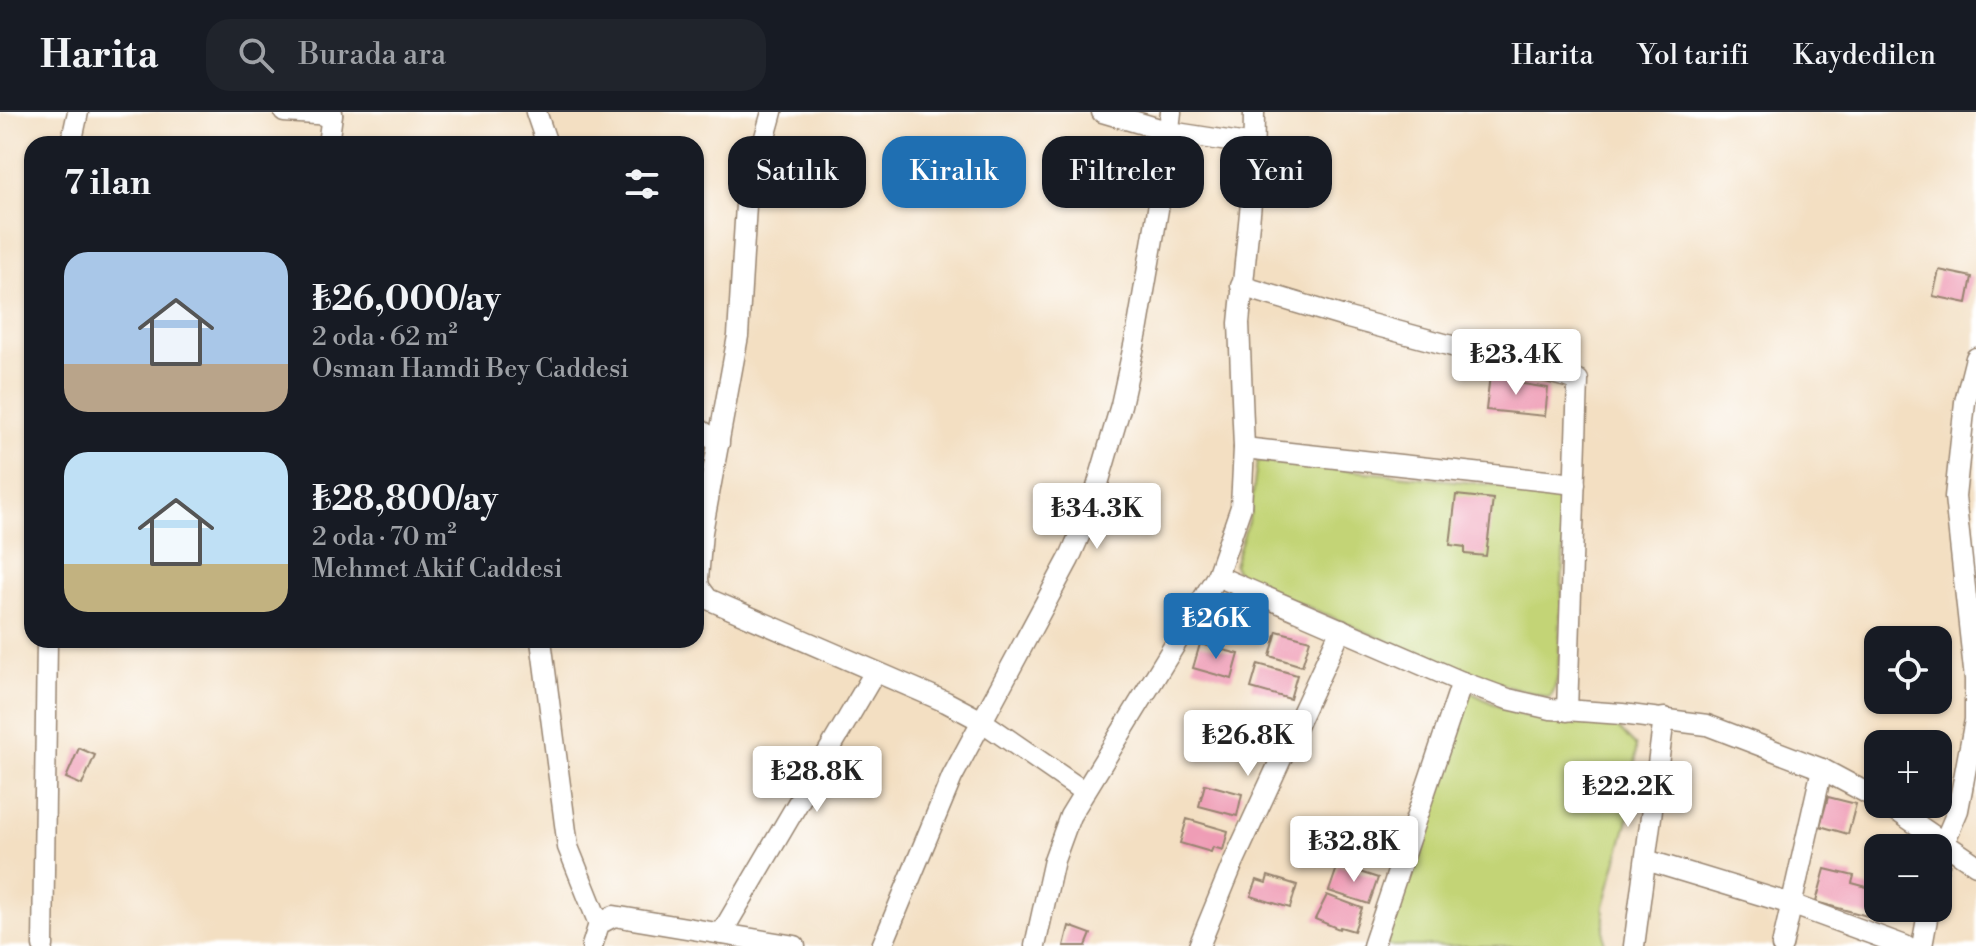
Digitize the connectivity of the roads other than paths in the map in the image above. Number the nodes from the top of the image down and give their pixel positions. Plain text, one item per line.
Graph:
1 (78, 112) edge
2 (284, 112) edge
3 (536, 112) edge
4 (772, 112) edge
5 (1102, 112) edge
6 (1254, 112) edge
7 (332, 114) edge
8 (1171, 122) edge
9 (73, 136) edge
10 (329, 136) edge
11 (544, 136) edge
12 (1222, 136) edge
13 (1254, 136) edge
14 (1251, 208) edge
15 (1241, 286) junction
16 (1976, 358) edge
17 (704, 433) edge
18 (719, 443) junction
19 (1244, 448) junction
20 (1575, 484) junction
21 (704, 530) edge
22 (1217, 576) junction
23 (704, 596) edge
24 (1341, 629) junction
25 (47, 648) edge
26 (542, 648) edge
27 (875, 672) junction
28 (1462, 682) junction
29 (1567, 711) junction
30 (1664, 718) junction
31 (980, 720) junction
32 (1976, 720) edge
33 (1822, 769) junction
34 (1083, 791) junction
35 (1864, 792) edge
36 (1907, 818) edge
37 (1931, 834) edge
38 (1948, 834) edge
39 (1952, 848) edge
40 (1646, 860) junction
41 (1976, 865) edge
42 (1791, 904) junction
43 (1926, 922) edge
44 (599, 924) junction
45 (721, 934) junction
46 (43, 946) edge
47 (592, 946) edge
48 (795, 946) edge
49 (882, 946) edge
50 (1035, 946) edge
51 (1199, 946) edge
52 (1373, 946) edge
53 (1634, 946) edge
54 (1782, 946) edge
55 (1905, 946) edge
56 (1922, 946) edge

1 - 9 street
2 - 7 street
3 - 11 street
4 - 18 street
5 - 8 street
6 - 13 street
7 - 10 street
8 - 12 street
8 - 31 street
14 - 15 street
15 - 19 street
15 - 20 street
16 - 32 street
17 - 18 street
18 - 21 street
19 - 20 street
19 - 22 street
20 - 29 street
22 - 24 street
22 - 34 street
23 - 27 street
24 - 28 street
24 - 51 street
25 - 46 street
26 - 44 street
27 - 31 street
27 - 45 street
28 - 29 street
28 - 52 street
29 - 30 street
30 - 33 street
30 - 40 street
31 - 34 street
31 - 49 street
32 - 38 street
33 - 35 street
33 - 42 street
34 - 50 street
36 - 37 street
39 - 41 street
40 - 42 street
40 - 53 street
42 - 54 street
42 - 55 street
43 - 56 street
44 - 45 street
44 - 47 street
45 - 48 street

